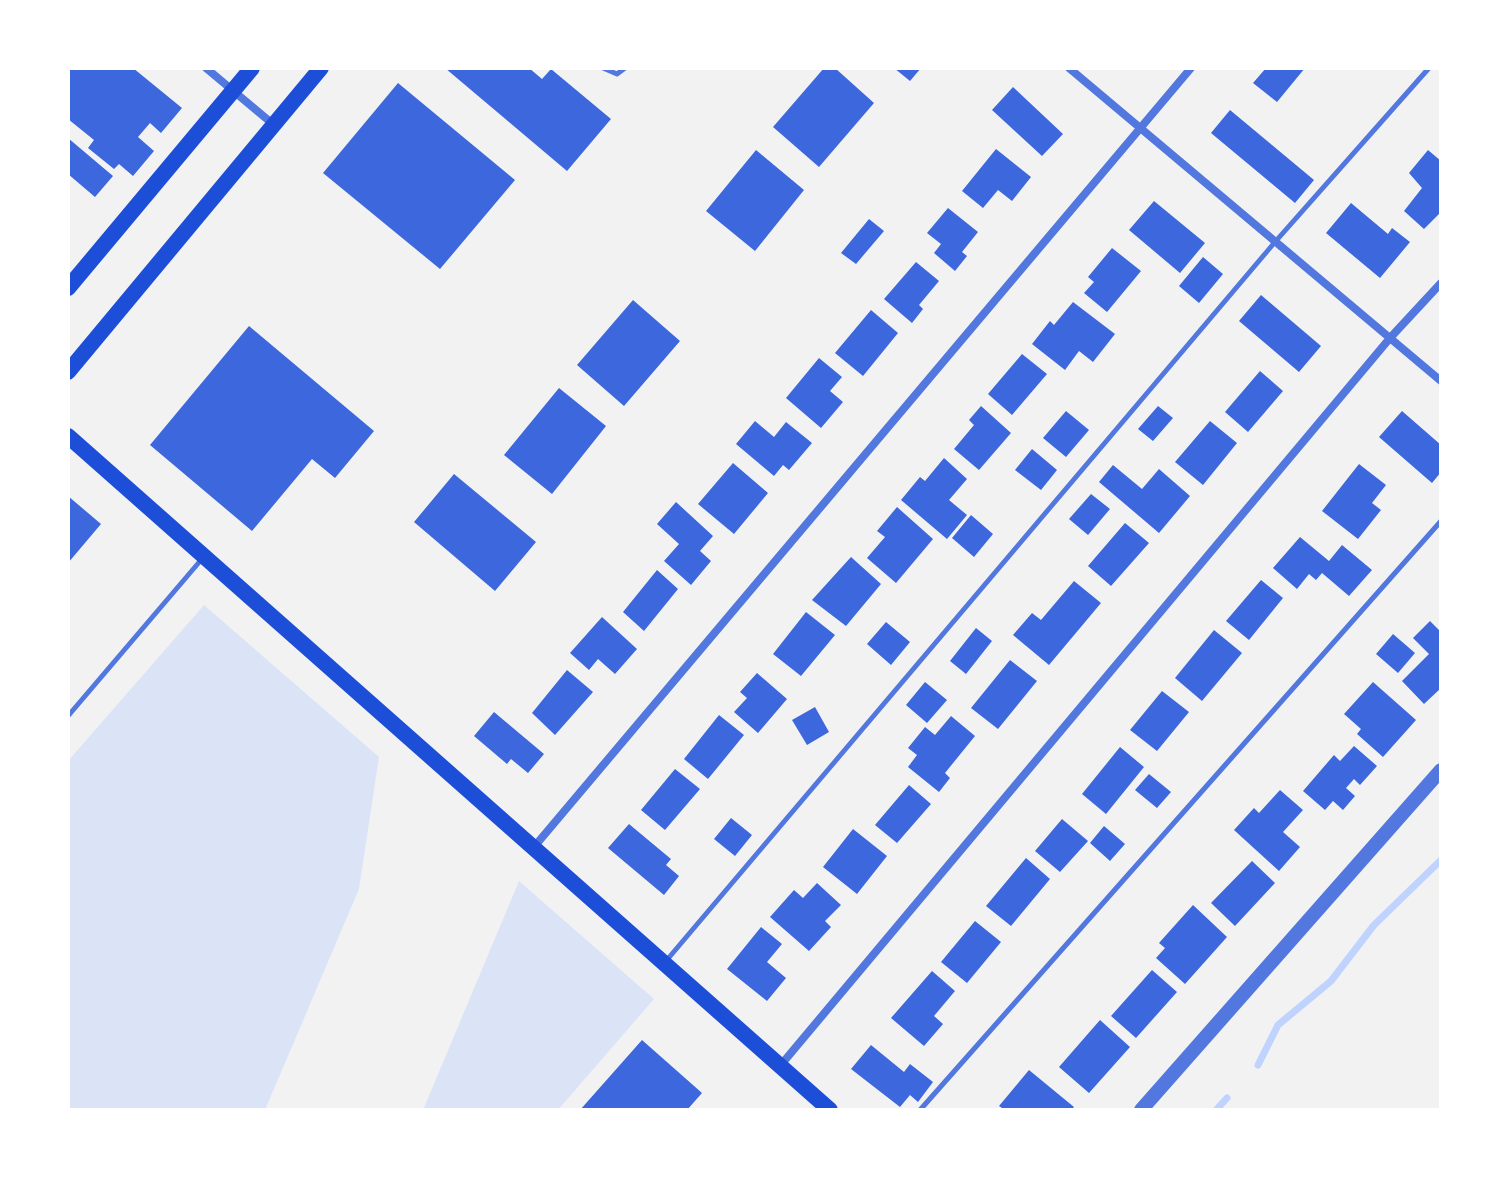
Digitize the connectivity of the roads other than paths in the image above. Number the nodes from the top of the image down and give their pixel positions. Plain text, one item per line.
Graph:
1 (206, 68) edge
2 (252, 68) edge
3 (321, 68) edge
4 (603, 68) edge
5 (625, 68) edge
6 (1069, 68) edge
7 (1191, 68) edge
8 (1429, 68) edge
9 (233, 91) junction
10 (274, 125) junction
11 (1140, 128) junction
12 (1275, 242) junction
13 (1441, 283) edge
14 (68, 288) edge
15 (1390, 338) junction
16 (68, 372) edge
17 (1441, 381) edge
18 (68, 436) edge
19 (1441, 521) edge
20 (205, 556) junction
21 (68, 716) edge
22 (1441, 770) edge
23 (534, 847) junction
24 (665, 961) junction
25 (780, 1066) junction
26 (830, 1110) edge
27 (920, 1110) edge
28 (1141, 1110) edge

1 - 9 street
2 - 9 main road
3 - 10 main road
4 - 5 lane
6 - 11 street
7 - 11 street
8 - 12 lane
9 - 10 street
9 - 14 main road
10 - 16 main road
11 - 12 street
11 - 23 street
12 - 15 street
12 - 24 lane
13 - 15 street
15 - 17 street
15 - 25 street
18 - 20 main road
19 - 27 lane
20 - 21 lane
20 - 23 main road
22 - 28 street
23 - 24 main road
24 - 25 main road
25 - 26 main road

